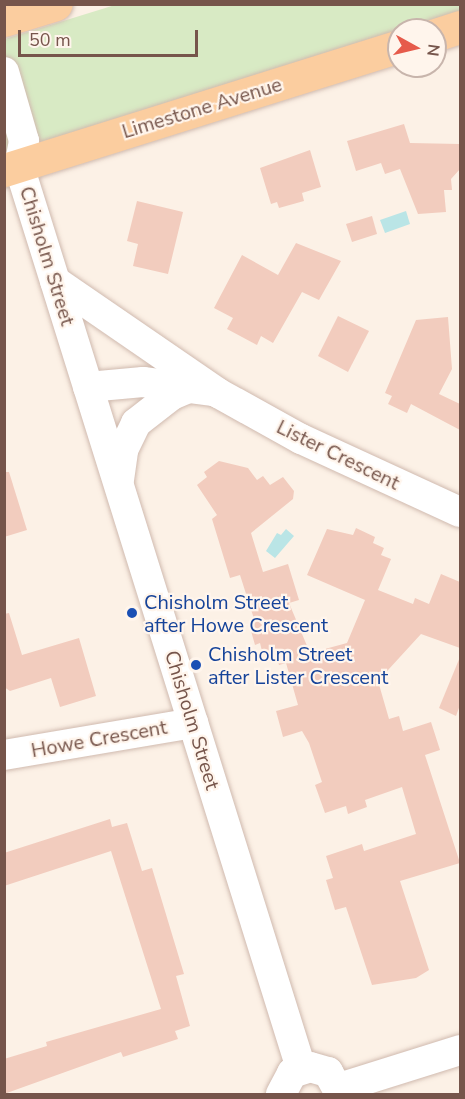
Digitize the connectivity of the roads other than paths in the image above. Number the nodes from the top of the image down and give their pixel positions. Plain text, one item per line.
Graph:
1 (56, 4) edge
2 (4, 21) edge
3 (387, 50) edge
4 (4, 72) edge
5 (9, 163) edge
6 (55, 281) junction
7 (88, 387) junction
8 (206, 389) junction
9 (119, 482) junction
10 (460, 512) edge
11 (193, 723) junction
12 (4, 755) edge
13 (460, 1050) edge
14 (301, 1068) junction
15 (339, 1091) edge
16 (281, 1095) edge

1 - 2 main road
3 - 5 main road, Limestone Avenue
4 - 5 street, Chisholm Street
5 - 6 street, Chisholm Street
6 - 7 street, Chisholm Street
6 - 8 street, Lister Crescent
7 - 8 street, Lister Crescent
7 - 9 street, Chisholm Street
8 - 9 street
8 - 10 street, Lister Crescent
9 - 11 street, Chisholm Street
11 - 12 street, Howe Crescent
11 - 14 street, Chisholm Street
13 - 15 street
14 - 15 street
14 - 16 street

